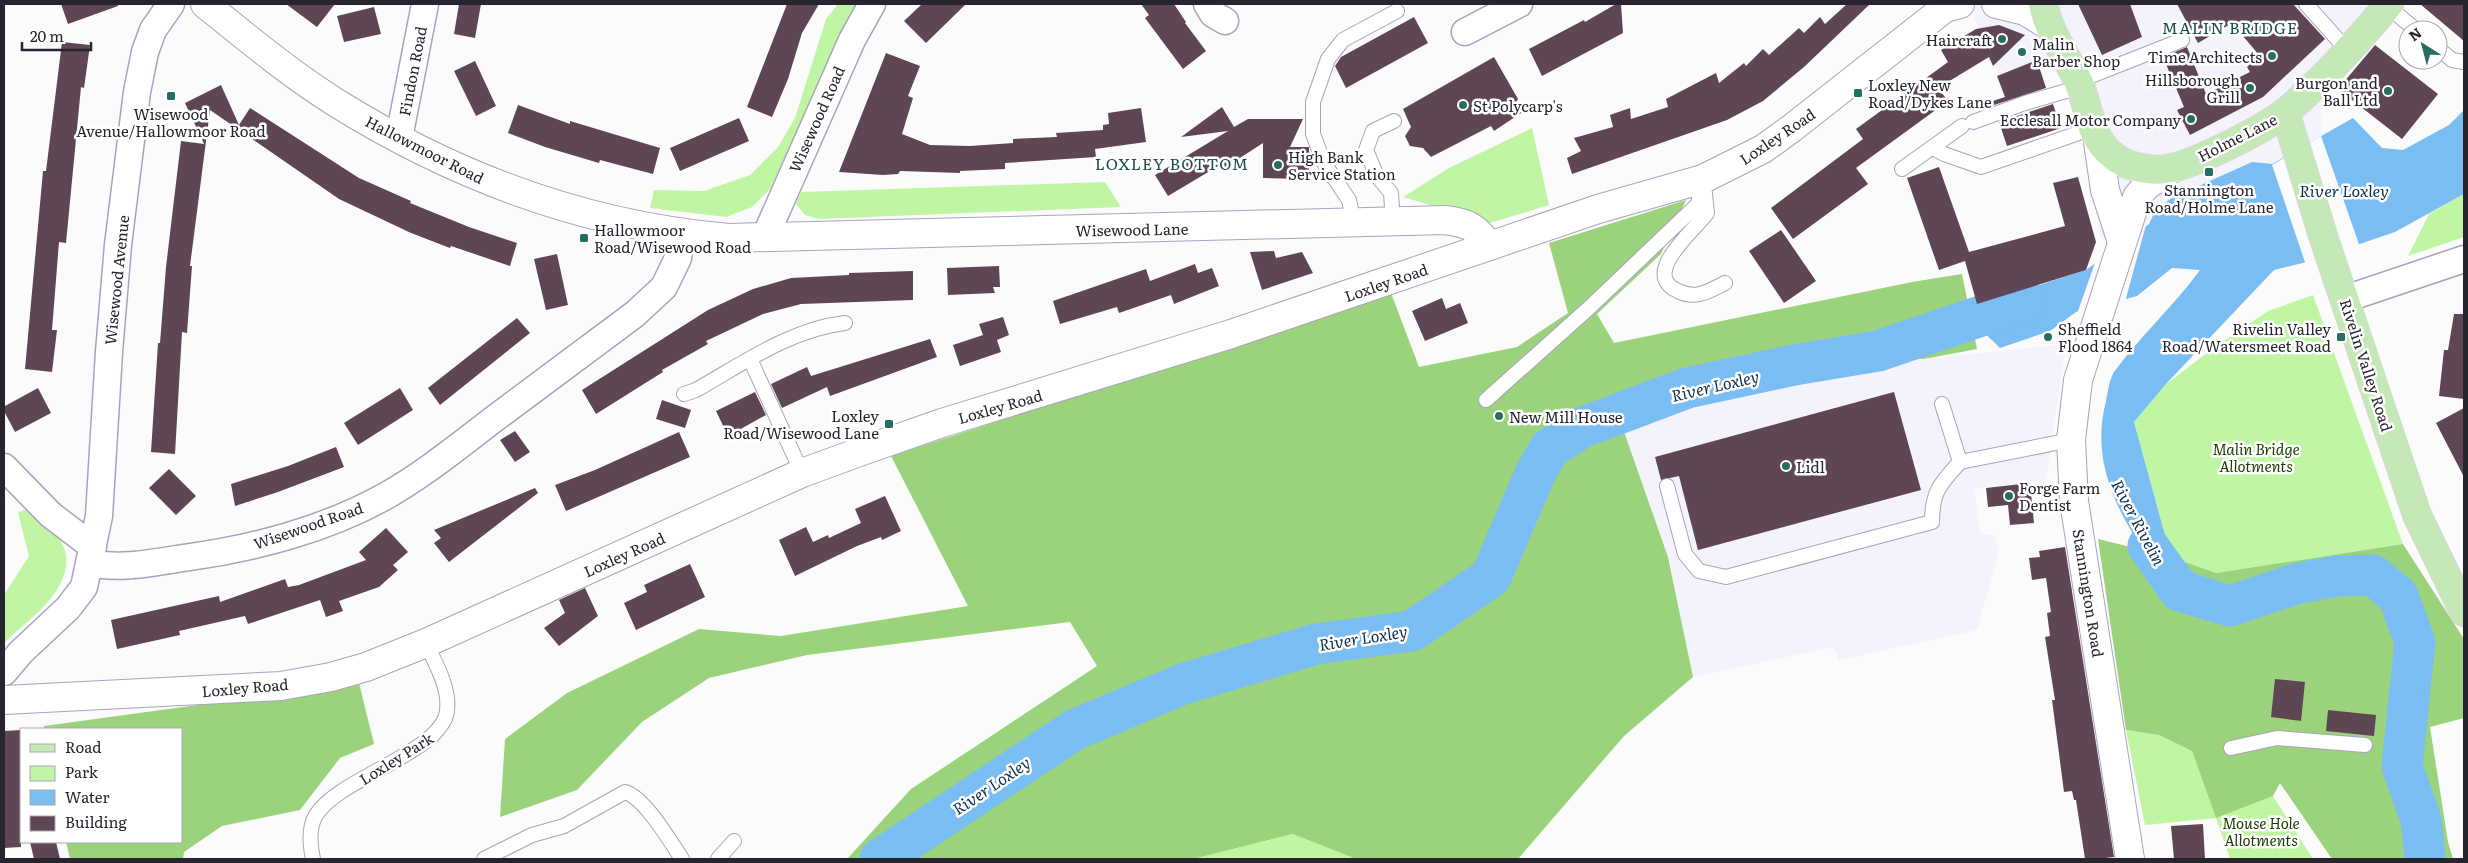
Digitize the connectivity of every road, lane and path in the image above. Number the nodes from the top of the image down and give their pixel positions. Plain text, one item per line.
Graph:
1 (172, 4) edge
2 (205, 4) edge
3 (425, 4) edge
4 (872, 4) edge
5 (1519, 4) edge
6 (1996, 4) edge
7 (2306, 4) edge
8 (1949, 5) edge
9 (2388, 5) edge
10 (1397, 12) dead end
11 (2046, 14) edge
12 (2405, 20) edge
13 (1465, 32) dead end
14 (2182, 40) dead end
15 (2348, 51) junction
16 (2448, 57) edge
17 (2464, 62) edge
18 (2079, 84) junction
19 (2285, 112) junction
20 (1394, 121) dead end
21 (2096, 135) junction
22 (399, 138) junction
23 (1933, 148) junction
24 (1902, 168) dead end
25 (2171, 169) junction
26 (1703, 179) junction
27 (1393, 222) junction
28 (1354, 224) junction
29 (681, 234) junction
30 (765, 236) junction
31 (2122, 242) junction
32 (1490, 246) junction
33 (2464, 259) edge
34 (1725, 283) dead end
35 (2345, 299) junction
36 (845, 323) dead end
37 (750, 359) junction
38 (684, 394) dead end
39 (1486, 400) dead end
40 (1942, 404) dead end
41 (2071, 440) junction
42 (1960, 462) junction
43 (4, 467) edge
44 (802, 473) junction
45 (1667, 486) dead end
46 (91, 555) junction
47 (2464, 612) edge
48 (426, 642) junction
49 (4, 672) edge
50 (4, 700) edge
51 (2365, 745) dead end
52 (2231, 748) dead end
53 (734, 841) dead end
54 (313, 859) edge
55 (484, 859) edge
56 (682, 859) edge
57 (718, 859) edge
58 (2130, 859) edge

1 - 46 street, Wisewood Avenue
2 - 22 main road, Hallowmoor Road
3 - 22 street, Findon Road
4 - 30 street, Wisewood Road
5 - 13 street
6 - 11 main road
7 - 15 lane
8 - 26 main road, Loxley Road
9 - 12 lane
9 - 15 main road, Holme Lane
10 - 28 lane
11 - 18 main road
14 - 18 lane
15 - 19 main road, Holme Lane
16 - 17 lane
18 - 21 main road
18 - 23 lane
19 - 25 main road, Holme Lane
19 - 35 main road, Rivelin Valley Road
20 - 27 lane
21 - 23 lane
21 - 25 main road, Holme Lane
21 - 31 main road
22 - 29 main road, Hallowmoor Road
23 - 24 lane
25 - 31 main road, Stannington Road
26 - 32 main road, Loxley Road
26 - 34 lane
26 - 39 lane
27 - 28 main road, Wisewood Lane
27 - 32 main road, Wisewood Lane
28 - 30 main road, Wisewood Lane
29 - 30 main road, Hallowmoor Road
29 - 46 street, Wisewood Road
31 - 41 main road, Stannington Road
32 - 44 main road, Loxley Road
33 - 35 street
35 - 47 main road, Rivelin Valley Road
36 - 37 lane
37 - 38 lane
37 - 44 lane
40 - 42 lane
41 - 42 lane
41 - 58 main road, Stannington Road
42 - 45 lane
43 - 46 street
44 - 48 main road, Loxley Road
46 - 49 street
48 - 50 main road, Loxley Road
48 - 54 lane, Loxley Park
51 - 52 lane
53 - 57 lane
55 - 56 lane

